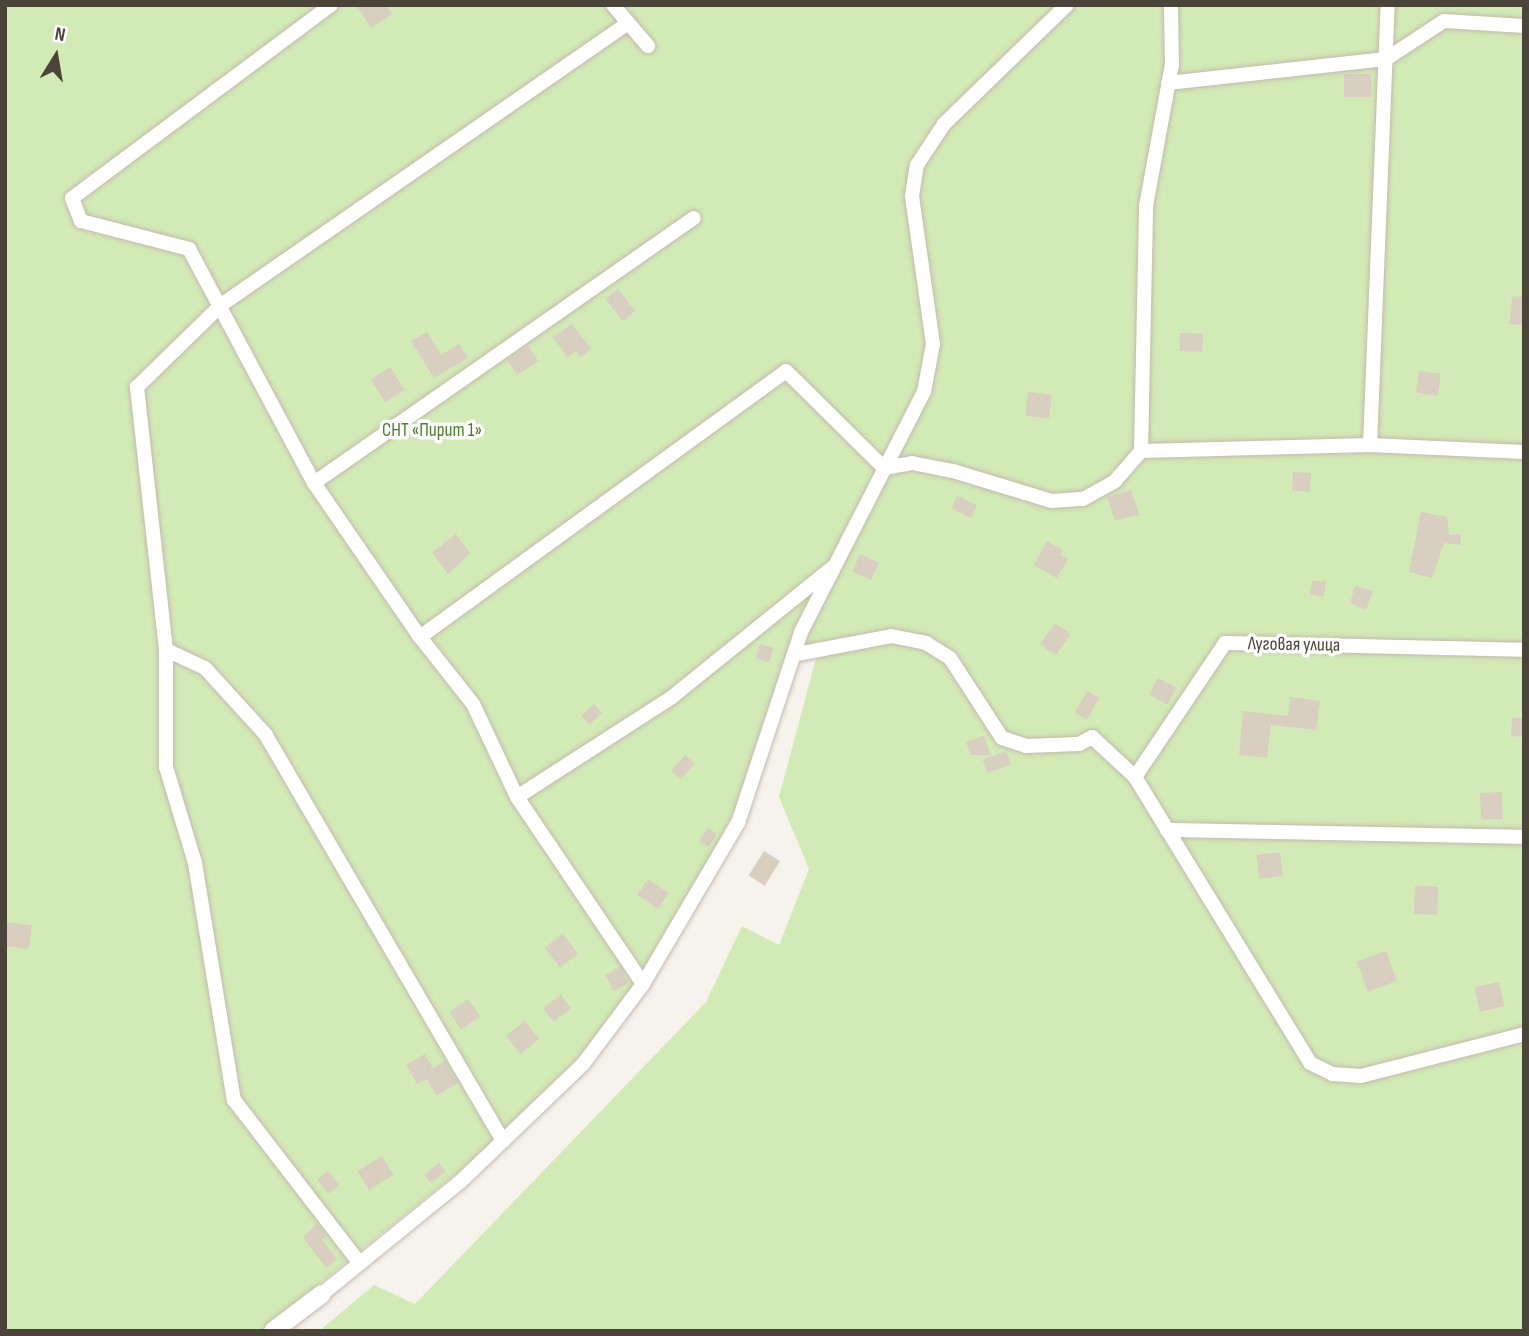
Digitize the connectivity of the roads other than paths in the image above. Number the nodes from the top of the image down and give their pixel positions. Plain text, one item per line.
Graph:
1 (331, 5) edge
2 (613, 5) edge
3 (1067, 5) edge
4 (1171, 5) edge
5 (1388, 5) edge
6 (626, 23) junction
7 (1524, 26) edge
8 (648, 46) dead end
9 (1386, 59) junction
10 (1168, 83) junction
11 (694, 218) dead end
12 (221, 305) junction
13 (1370, 445) junction
14 (1141, 451) junction
15 (1524, 452) edge
16 (884, 468) junction
17 (314, 483) junction
18 (840, 562) junction
19 (420, 637) junction
20 (166, 650) junction
21 (1524, 650) edge
22 (797, 654) junction
23 (1135, 776) junction
24 (517, 797) junction
25 (1167, 831) junction
26 (1524, 837) edge
27 (643, 984) junction
28 (1524, 1034) edge
29 (503, 1141) junction
30 (358, 1261) junction
31 (322, 1294) joint
32 (273, 1331) edge

1 - 12 street
2 - 6 street
3 - 16 street
4 - 10 street
5 - 9 street
6 - 8 street
6 - 12 street
7 - 9 street
9 - 10 street
9 - 13 street
10 - 14 street
11 - 17 street
12 - 17 street
12 - 20 street
13 - 14 street
13 - 15 street
14 - 16 street
16 - 18 street
16 - 19 street
17 - 19 street
18 - 22 street
18 - 24 street
19 - 24 street
20 - 29 street
20 - 30 street
21 - 23 street, Луговая улица
22 - 23 street
22 - 27 street
23 - 25 street
24 - 27 street
25 - 26 street
25 - 28 street
27 - 29 street
29 - 30 street
30 - 31 street
31 - 32 street

